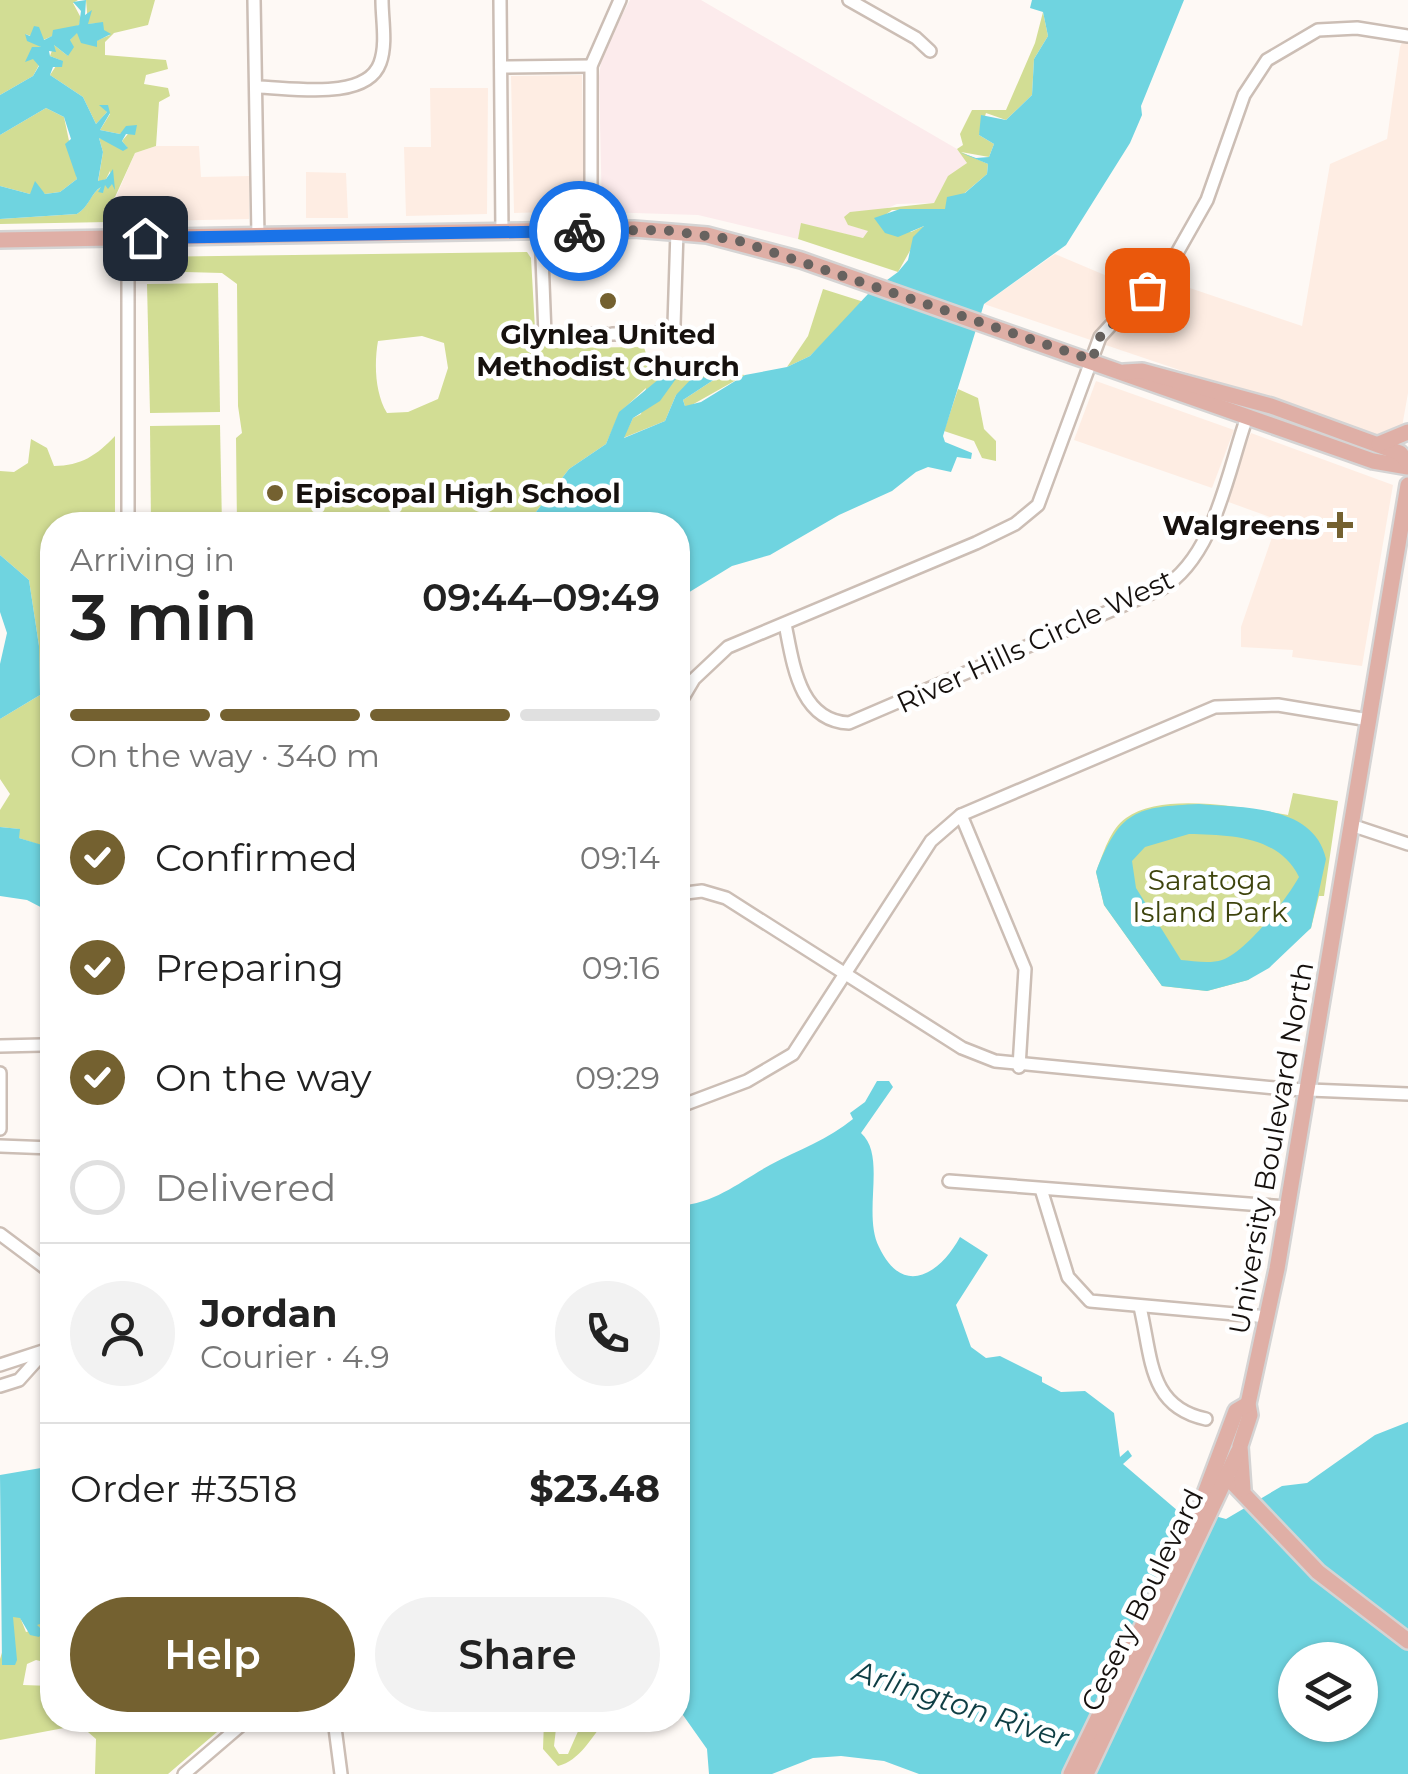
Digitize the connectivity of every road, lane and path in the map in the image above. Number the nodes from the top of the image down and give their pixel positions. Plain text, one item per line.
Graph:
1 (254, 0) edge
2 (382, 0) edge
3 (500, 0) edge
4 (620, 0) edge
5 (849, 0) edge
6 (1408, 36) edge
7 (930, 50) dead end
8 (502, 66) junction
9 (591, 66) junction
10 (256, 87) junction
11 (591, 231) junction
12 (677, 231) junction
13 (541, 232) junction
14 (502, 233) junction
15 (258, 237) junction
16 (128, 238) junction
17 (0, 240) edge
18 (1092, 360) junction
19 (1124, 372) junction
20 (1247, 417) junction
21 (1408, 432) edge
22 (1379, 444) junction
23 (1408, 465) edge
24 (1408, 485) edge
25 (128, 512) edge
26 (1404, 525) edge
27 (785, 624) junction
28 (690, 686) edge
29 (1369, 720) junction
30 (961, 815) junction
31 (1351, 825) junction
32 (1408, 844) edge
33 (690, 892) edge
34 (848, 974) junction
35 (40, 1045) edge
36 (0, 1046) edge
37 (1019, 1067) junction
38 (0, 1073) edge
39 (1306, 1088) junction
40 (1408, 1094) edge
41 (690, 1102) edge
42 (0, 1129) edge
43 (0, 1146) edge
44 (40, 1148) edge
45 (949, 1181) dead end
46 (1042, 1189) junction
47 (1287, 1207) junction
48 (0, 1234) edge
49 (40, 1264) edge
50 (1140, 1307) junction
51 (1268, 1317) junction
52 (40, 1353) edge
53 (40, 1359) edge
54 (0, 1365) edge
55 (0, 1386) edge
56 (1206, 1419) dead end
57 (1232, 1446) junction
58 (1229, 1476) junction
59 (1242, 1489) junction
60 (1207, 1509) junction
61 (1408, 1641) edge
62 (233, 1732) edge
63 (336, 1732) edge
64 (184, 1774) edge
65 (341, 1774) edge
66 (1071, 1774) edge
67 (1086, 1774) edge

1 - 10 street
2 - 10 street
3 - 8 street
4 - 9 street
5 - 7 street
6 - 18 street
8 - 9 street
8 - 14 street
9 - 11 street
10 - 15 street
11 - 12 main road
11 - 13 main road
12 - 13 street
12 - 18 main road
13 - 14 main road
14 - 15 main road
15 - 16 main road
16 - 17 main road
16 - 25 street
18 - 19 main road
18 - 27 street
19 - 20 main road
19 - 22 main road
20 - 23 main road
20 - 27 street, River Hills Circle West
21 - 22 main road
22 - 23 main road
24 - 26 main road, University Boulevard North
26 - 29 main road, University Boulevard North
27 - 28 street
29 - 30 street
29 - 31 main road, University Boulevard North
30 - 34 street
30 - 37 street
31 - 32 street
31 - 39 main road, University Boulevard North
33 - 34 street
34 - 37 street
34 - 41 street
35 - 36 street
37 - 39 street
38 - 42 street
39 - 40 street
39 - 47 main road, University Boulevard North
43 - 44 street
45 - 46 street
46 - 47 street
46 - 50 street
47 - 51 main road, University Boulevard North
48 - 49 street
50 - 51 street
50 - 56 street
51 - 57 main road, University Boulevard North
52 - 54 street
53 - 55 street
57 - 58 main road
57 - 59 main road
57 - 60 main road, Cesery Boulevard
58 - 59 main road
58 - 60 main road, Cesery Boulevard
59 - 61 main road
60 - 66 main road, Cesery Boulevard
60 - 67 main road, Cesery Boulevard
62 - 64 street
63 - 65 street

